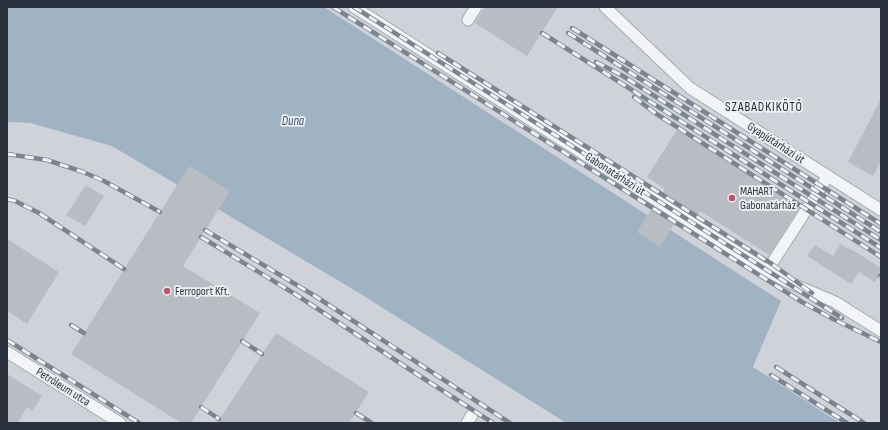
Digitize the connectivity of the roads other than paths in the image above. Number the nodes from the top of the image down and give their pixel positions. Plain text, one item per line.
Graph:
1 (354, 7) edge
2 (476, 7) edge
3 (605, 7) edge
4 (468, 20) dead end
5 (828, 176) junction
6 (881, 210) edge
7 (767, 271) junction
8 (881, 331) edge
9 (7, 352) edge
10 (120, 423) edge

1 - 7 street, Gabonatárházi út
2 - 4 street
3 - 5 street, Gyapjútárházi út
5 - 6 street, Gyapjútárházi út
5 - 7 street
7 - 8 street, Gabonatárházi út
9 - 10 street, Petróleum utca

